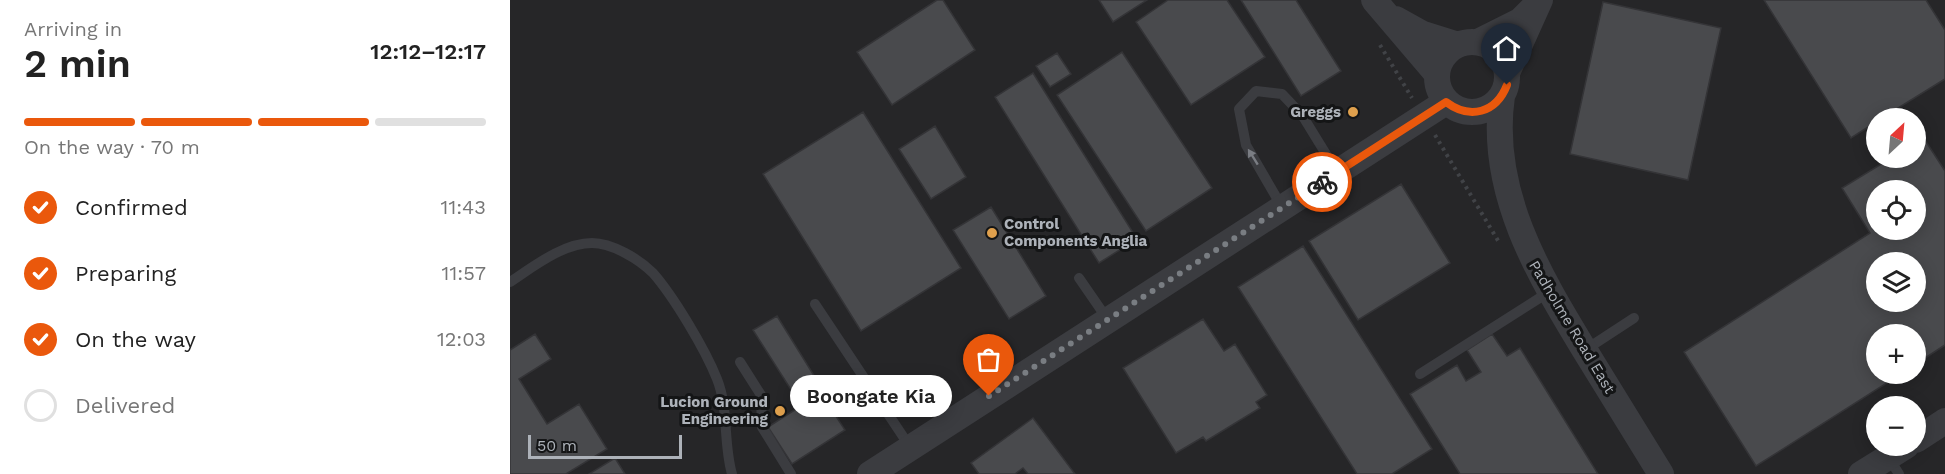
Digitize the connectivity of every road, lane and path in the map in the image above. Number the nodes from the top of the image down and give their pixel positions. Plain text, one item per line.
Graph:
1 (1540, 1) edge
2 (1379, 6) edge
3 (1375, 36) dead end
4 (1468, 43) junction
5 (1437, 74) junction
6 (1505, 84) junction
7 (1446, 102) junction
8 (1474, 113) junction
9 (1423, 116) junction
10 (1504, 171) junction
11 (1337, 172) junction
12 (1282, 207) junction
13 (1505, 253) dead end
14 (1079, 278) dead end
15 (510, 282) edge
16 (1549, 292) junction
17 (815, 304) dead end
18 (1634, 318) dead end
19 (1108, 320) junction
20 (1585, 350) junction
21 (740, 362) dead end
22 (1420, 374) dead end
23 (1945, 421) edge
24 (1926, 433) edge
25 (910, 447) junction
26 (1898, 459) edge
27 (732, 474) edge
28 (791, 474) edge
29 (870, 474) edge
30 (1661, 474) edge
31 (1861, 474) edge

1 - 4 street
1 - 6 street
2 - 4 street
2 - 5 street
3 - 9 path
4 - 5 street
4 - 6 street
5 - 7 street
6 - 8 street
6 - 10 street
7 - 8 street
7 - 9 street
8 - 10 street
9 - 11 street
9 - 13 path
10 - 16 street, Padholme Road East
11 - 12 street
12 -> 11 lane
12 - 19 street
14 - 19 lane
15 - 27 lane
16 - 20 street, Padholme Road East
16 - 22 lane
17 - 25 lane
18 - 20 lane
19 - 25 street
20 - 30 street, Padholme Road East
21 - 28 lane
23 - 24 street
25 - 29 street
26 - 31 street

